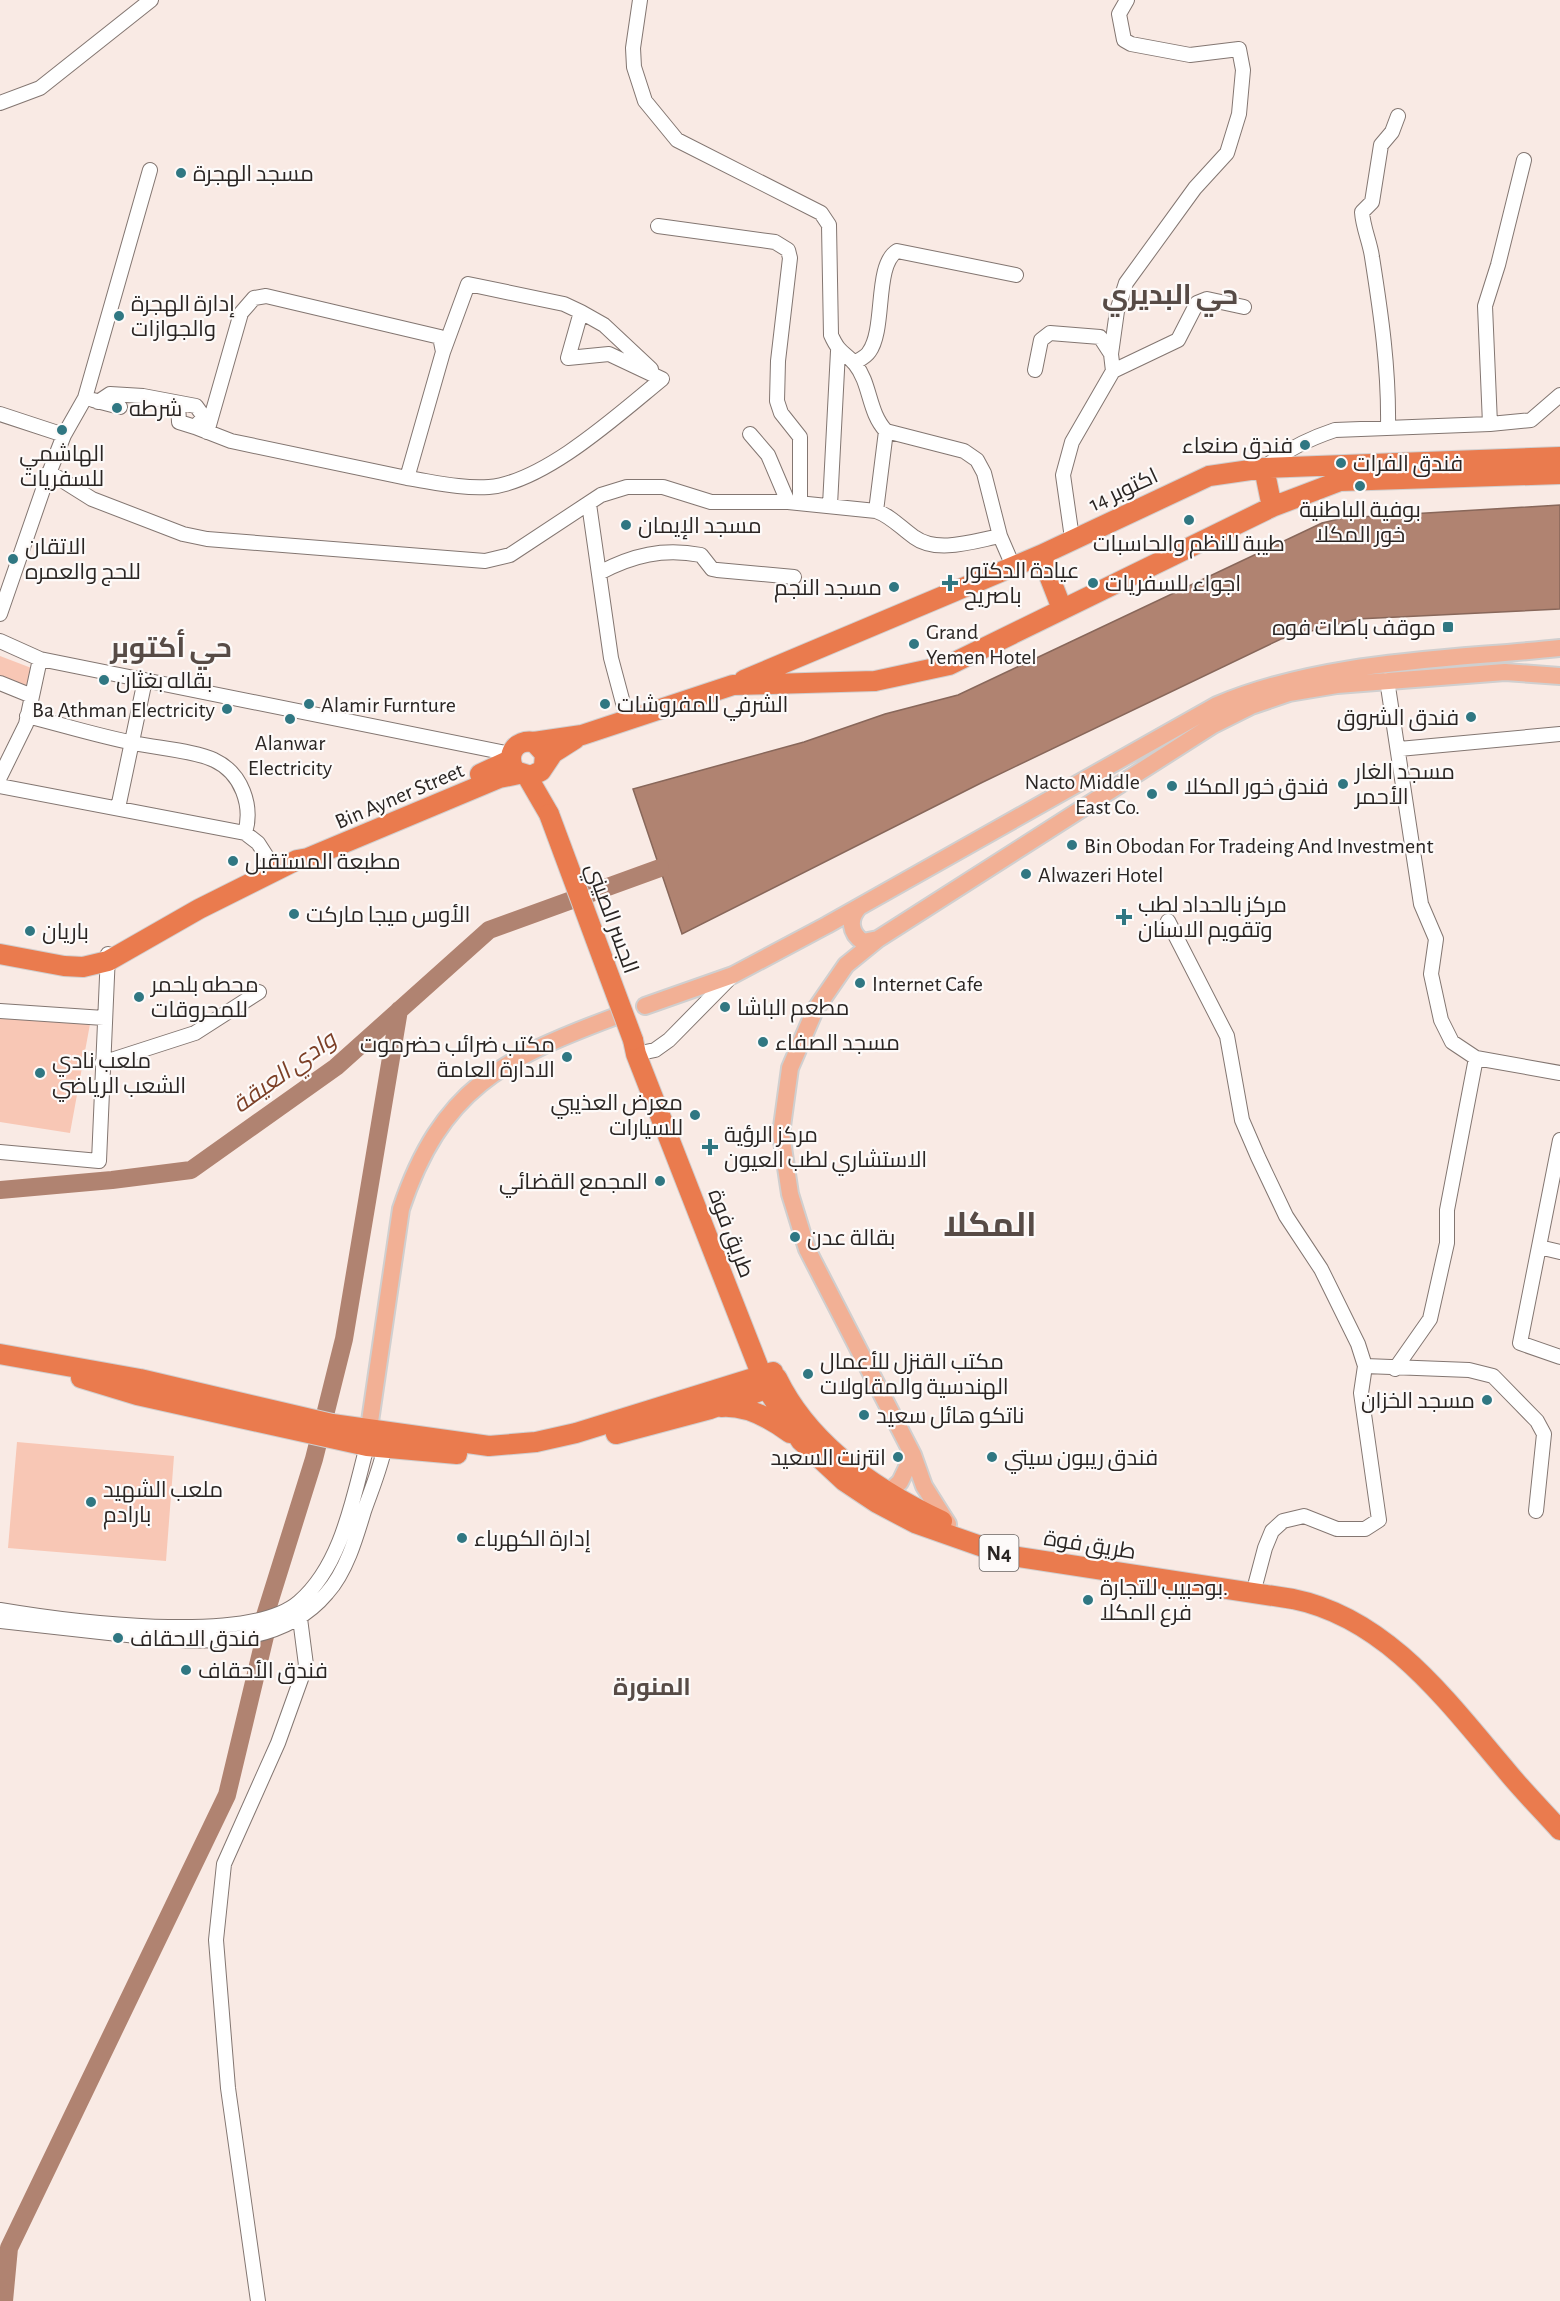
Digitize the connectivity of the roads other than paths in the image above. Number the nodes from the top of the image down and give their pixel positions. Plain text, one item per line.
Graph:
1 (151, 0) edge
2 (640, 0) edge
3 (1127, 0) edge
4 (0, 103) edge
5 (1398, 116) dead end
6 (1524, 160) dead end
7 (150, 170) dead end
8 (658, 226) dead end
9 (1016, 275) dead end
10 (1244, 307) dead end
11 (581, 312) junction
12 (838, 351) junction
13 (443, 352) junction
14 (1111, 354) junction
15 (854, 363) junction
16 (1035, 370) dead end
17 (1113, 371) junction
18 (662, 379) junction
19 (1560, 395) edge
20 (92, 400) junction
21 (120, 407) dead end
22 (0, 414) edge
23 (1490, 424) junction
24 (1388, 427) junction
25 (201, 429) junction
26 (886, 431) junction
27 (750, 434) dead end
28 (64, 435) junction
29 (1560, 457) edge
30 (1264, 468) junction
31 (49, 472) junction
32 (1560, 474) edge
33 (407, 478) junction
34 (794, 502) junction
35 (589, 504) junction
36 (830, 505) junction
37 (1272, 507) junction
38 (876, 511) junction
39 (1000, 536) junction
40 (1072, 538) junction
41 (1041, 555) junction
42 (1013, 566) junction
43 (599, 573) junction
44 (794, 577) dead end
45 (1062, 609) junction
46 (0, 614) edge
47 (0, 641) edge
48 (1560, 648) edge
49 (40, 659) junction
50 (1560, 676) edge
51 (145, 680) junction
52 (1387, 680) junction
53 (0, 683) edge
54 (733, 685) junction
55 (32, 696) junction
56 (27, 716) junction
57 (627, 718) junction
58 (1560, 734) edge
59 (582, 735) junction
60 (132, 743) junction
61 (1399, 749) junction
62 (525, 767) junction
63 (0, 777) edge
64 (0, 786) edge
65 (118, 808) junction
66 (246, 833) junction
67 (276, 871) junction
68 (859, 907) junction
69 (1168, 921) dead end
70 (827, 925) junction
71 (878, 939) junction
72 (0, 943) edge
73 (0, 954) edge
74 (112, 956) junction
75 (846, 965) junction
76 (733, 975) junction
77 (259, 992) dead end
78 (645, 1006) dead end
79 (0, 1011) edge
80 (614, 1017) dead end
81 (104, 1018) junction
82 (636, 1049) junction
83 (1476, 1058) junction
84 (102, 1063) junction
85 (1560, 1073) edge
86 (1560, 1140) edge
87 (0, 1152) edge
88 (1539, 1247) junction
89 (1560, 1252) edge
90 (743, 1332) junction
91 (0, 1354) edge
92 (1560, 1357) edge
93 (1365, 1366) junction
94 (1395, 1369) junction
95 (771, 1380) junction
96 (711, 1400) junction
97 (377, 1439) junction
98 (801, 1441) junction
99 (913, 1455) junction
100 (883, 1498) junction
101 (1536, 1510) dead end
102 (948, 1524) junction
103 (1256, 1582) junction
104 (0, 1610) edge
105 (300, 1610) junction
106 (0, 1621) edge
107 (91, 1626) junction
108 (1426, 1669) junction
109 (1560, 1814) edge
110 (1560, 1830) edge
111 (258, 2295) edge
112 (248, 2301) edge

1 - 4 street
2 - 12 street
3 - 14 street
5 - 24 street
6 - 23 street
7 - 20 street
8 - 34 street
9 - 15 street
10 - 17 street
11 - 13 street
11 - 18 street
11 - 18 street
12 - 15 street
12 - 36 street
13 - 25 street
13 - 33 street
14 - 16 street
14 - 17 street
15 - 26 street
17 - 40 street
18 - 33 street
19 - 23 street
20 - 21 street
20 - 25 street
20 - 28 street
22 - 28 street
23 - 24 street
24 - 30 street
25 - 33 street
26 - 38 street
26 - 39 street
27 - 34 street
28 - 31 street
29 - 30 highway, 14 اكتوبر
30 - 37 highway
30 - 40 highway, 14 اكتوبر
31 - 35 street
31 - 46 street
32 - 37 highway
34 - 35 street
34 - 36 street
35 - 43 street
36 - 38 street
37 - 45 highway
38 - 39 street
39 - 42 street
40 - 41 highway, 14 اكتوبر
41 - 42 highway, 14 اكتوبر
41 - 45 highway
42 - 54 highway, 14 اكتوبر
43 - 44 street
43 - 57 street
45 - 54 highway
47 - 49 street
48 - 68 main road
49 - 51 street
49 - 55 street
50 - 52 main road
51 - 60 street
51 - 62 street
52 - 61 street
52 - 71 main road
53 - 55 street
54 - 57 highway
55 - 56 street
56 - 60 street
56 - 63 street
57 - 59 highway
58 - 61 street
59 - 62 highway
59 - 62 highway, الجسر الصيني
60 - 65 street
60 - 66 street
61 - 83 street
62 - 67 highway, Bin Ayner Street
62 - 82 highway, الجسر الصيني, bridge
64 - 65 street
65 - 66 street
66 - 67 street
67 - 74 highway, Bin Ayner Street
68 - 70 main road
68 - 71 main road
69 - 93 street
70 - 75 main road
70 - 76 main road
71 - 75 main road
72 - 74 highway, Bin Ayner Street
73 - 74 highway, Bin Ayner Street
74 - 81 street
75 - 99 main road
76 - 78 main road
76 - 82 street
77 - 84 street
79 - 81 street
80 - 97 main road
81 - 84 street
82 - 90 highway, طريق فوة / N4
82 - 95 highway, طريق فوة / N4
83 - 85 street
83 - 94 street
84 - 87 street
86 - 88 street
88 - 89 street
88 - 92 street
90 - 95 highway, طريق فوة / N4
90 - 96 highway
91 - 97 highway
93 - 94 street
93 - 103 street
94 - 101 street
95 - 96 highway
95 - 98 highway, طريق فوة / N4
95 - 100 highway, طريق فوة / N4
96 - 97 highway
96 - 98 highway
97 - 105 street
98 - 100 highway, طريق فوة / N4
99 - 100 main road
99 - 102 main road
100 - 102 highway, طريق فوة / N4
100 - 108 highway, طريق فوة / N4
102 - 103 highway, طريق فوة / N4
103 - 108 highway, طريق فوة / N4
104 - 107 street
105 - 107 street
105 - 111 street
106 - 107 street
108 - 109 highway, طريق فوة / N4
108 - 110 highway, طريق فوة / N4
111 - 112 street

